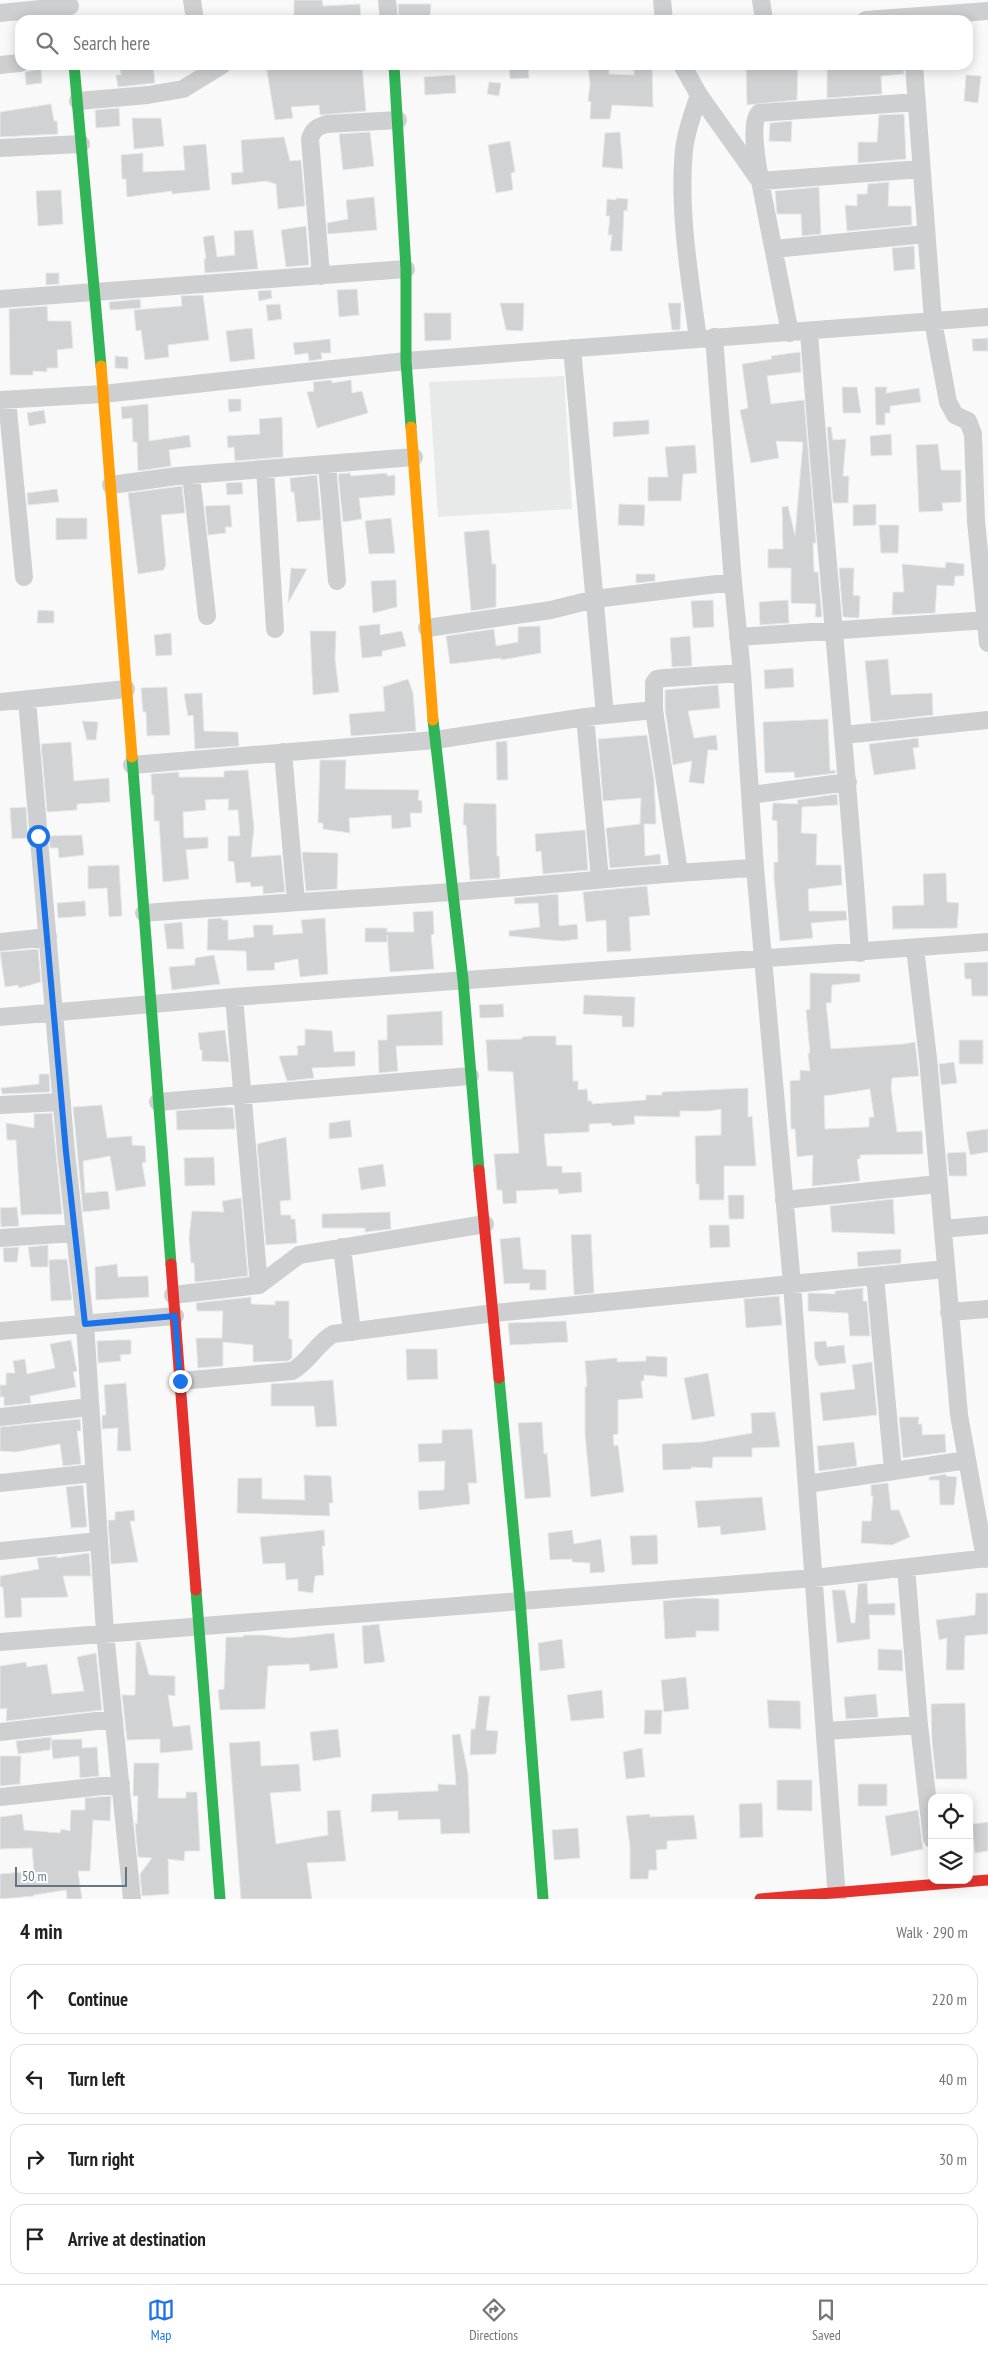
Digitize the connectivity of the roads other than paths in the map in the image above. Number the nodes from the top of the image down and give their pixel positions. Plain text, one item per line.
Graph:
1 (192, 0) edge
2 (387, 0) edge
3 (662, 0) edge
4 (761, 0) edge
5 (70, 9) edge
6 (988, 11) edge
7 (910, 12) edge
8 (0, 13) edge
9 (194, 15) edge
10 (388, 15) edge
11 (664, 15) edge
12 (763, 15) edge
13 (894, 15) edge
14 (15, 63) edge
15 (0, 64) edge
16 (75, 70) edge
17 (394, 70) edge
18 (685, 70) edge
19 (914, 70) edge
20 (202, 71) edge
21 (699, 95) junction
22 (78, 101) junction
23 (917, 102) junction
24 (398, 120) junction
25 (81, 144) junction
26 (0, 148) edge
27 (922, 169) junction
28 (760, 181) junction
29 (926, 234) junction
30 (774, 249) junction
31 (406, 269) junction
32 (321, 276) junction
33 (94, 292) junction
34 (0, 300) edge
35 (988, 317) edge
36 (933, 321) junction
37 (809, 332) junction
38 (790, 333) junction
39 (706, 338) junction
40 (572, 348) junction
41 (406, 361) junction
42 (103, 394) junction
43 (4, 400) edge
44 (981, 451) edge
45 (414, 457) junction
46 (327, 464) junction
47 (265, 469) junction
48 (191, 475) junction
49 (8, 484) edge
50 (110, 484) junction
51 (24, 576) dead end
52 (337, 581) dead end
53 (732, 582) junction
54 (595, 599) junction
55 (207, 616) dead end
56 (987, 620) edge
57 (427, 628) junction
58 (275, 629) dead end
59 (834, 630) junction
60 (738, 637) junction
61 (988, 643) edge
62 (742, 673) junction
63 (126, 689) junction
64 (27, 700) junction
65 (0, 702) edge
66 (654, 710) junction
67 (605, 715) junction
68 (585, 717) junction
69 (988, 720) edge
70 (844, 735) junction
71 (435, 740) junction
72 (283, 752) junction
73 (132, 765) junction
74 (848, 782) junction
75 (751, 795) junction
76 (754, 868) junction
77 (679, 872) junction
78 (600, 879) junction
79 (452, 892) junction
80 (296, 901) junction
81 (144, 913) junction
82 (48, 937) junction
83 (0, 942) edge
84 (988, 942) edge
85 (915, 948) junction
86 (860, 953) junction
87 (764, 958) junction
88 (463, 980) junction
89 (234, 997) junction
90 (151, 1004) junction
91 (55, 1011) junction
92 (0, 1017) edge
93 (470, 1076) junction
94 (242, 1096) junction
95 (62, 1102) junction
96 (158, 1102) junction
97 (0, 1106) edge
98 (938, 1184) junction
99 (784, 1200) junction
100 (485, 1224) junction
101 (988, 1225) edge
102 (942, 1229) junction
103 (75, 1233) junction
104 (0, 1238) edge
105 (342, 1247) junction
106 (946, 1269) junction
107 (876, 1276) junction
108 (792, 1284) junction
109 (259, 1285) junction
110 (173, 1296) junction
111 (988, 1309) edge
112 (949, 1312) junction
113 (494, 1313) junction
114 (175, 1316) junction
115 (85, 1324) junction
116 (0, 1331) edge
117 (352, 1332) junction
118 (180, 1381) junction
119 (90, 1407) junction
120 (0, 1417) edge
121 (967, 1460) junction
122 (893, 1470) junction
123 (94, 1473) junction
124 (0, 1483) edge
125 (807, 1484) junction
126 (99, 1540) junction
127 (0, 1551) edge
128 (987, 1559) edge
129 (906, 1568) junction
130 (814, 1578) junction
131 (520, 1600) junction
132 (198, 1625) junction
133 (105, 1633) junction
134 (0, 1642) edge
135 (114, 1719) junction
136 (919, 1725) junction
137 (826, 1731) junction
138 (0, 1732) edge
139 (121, 1784) junction
140 (0, 1797) edge
141 (932, 1839) edge
142 (988, 1880) edge
143 (973, 1881) edge
144 (928, 1883) edge
145 (836, 1896) edge
146 (132, 1899) edge
147 (220, 1899) edge
148 (543, 1899) edge
149 (760, 1899) edge

1 - 9 street
2 - 10 street
3 - 11 street
4 - 12 street
5 - 8 street
6 - 7 street
7 - 13 street
14 - 15 street
16 - 22 street
17 - 24 street
18 - 21 street
19 - 23 street
20 - 22 street
21 - 28 street
21 - 39 street
22 - 25 street
23 - 27 street
23 - 28 street
24 - 31 street
24 - 32 street
25 - 26 street
25 - 33 street
27 - 28 street
27 - 29 street
28 - 30 street
29 - 30 street
29 - 36 street
30 - 38 street
31 - 32 street
31 - 41 street
32 - 33 street
33 - 34 street
33 - 42 street
35 - 36 street
36 - 37 street
36 - 44 street
37 - 38 street
37 - 59 street
38 - 39 street
39 - 40 street
39 - 53 street
40 - 41 street
40 - 54 street
41 - 42 street
41 - 45 street
42 - 43 street
42 - 50 street
43 - 49 street
44 - 56 street
45 - 46 street
45 - 57 street
46 - 47 street
46 - 52 street
47 - 48 street
47 - 58 street
48 - 50 street
48 - 55 street
49 - 51 street
50 - 63 street
53 - 54 street
53 - 60 street
54 - 57 street
54 - 67 street
56 - 59 street
56 - 61 street
57 - 71 street
59 - 60 street
59 - 70 street
60 - 62 street
62 - 66 street
62 - 75 street
63 - 64 street
63 - 73 street
64 - 65 street
64 - 82 street
66 - 67 street
66 - 77 street
67 - 68 street
68 - 71 street
68 - 78 street
69 - 70 street
70 - 74 street
71 - 72 street
71 - 79 street
72 - 73 street
72 - 80 street
73 - 81 street
74 - 75 street
74 - 86 street
75 - 76 street
76 - 77 street
76 - 87 street
77 - 78 street
78 - 79 street
79 - 80 street
79 - 88 street
80 - 81 street
81 - 90 street
82 - 83 street
82 - 91 street
84 - 85 street
85 - 86 street
85 - 98 street
86 - 87 street
87 - 88 street
87 - 99 street
88 - 89 street
88 - 93 street
89 - 90 street
89 - 94 street
90 - 91 street
90 - 96 street
91 - 92 street
91 - 95 street
93 - 94 street
93 - 100 street
94 - 96 street
94 - 109 street
95 - 97 street
95 - 103 street
96 - 110 street
98 - 99 street
98 - 102 street
99 - 108 street
100 - 105 street
100 - 113 street
101 - 102 street
102 - 106 street
103 - 104 street
103 - 115 street
105 - 109 street
105 - 117 street
106 - 107 street
106 - 112 street
107 - 108 street
107 - 122 street
108 - 113 street
108 - 125 street
109 - 110 street
110 - 114 street
111 - 112 street
112 - 121 street
113 - 117 street
113 - 131 street
114 - 115 street
114 - 118 street
115 - 116 street
115 - 119 street
117 - 118 street
118 - 132 street
119 - 120 street
119 - 123 street
121 - 122 street
121 - 128 street
122 - 125 street
123 - 124 street
123 - 126 street
125 - 130 street
126 - 127 street
126 - 133 street
128 - 129 street
129 - 130 street
129 - 136 street
130 - 131 street
130 - 137 street
131 - 132 street
131 - 148 street
132 - 133 street
132 - 147 street
133 - 134 street
133 - 135 street
135 - 138 street
135 - 139 street
136 - 137 street
136 - 141 street
137 - 145 street
139 - 140 street
139 - 146 street
142 - 143 street
144 - 145 street
145 - 149 street

